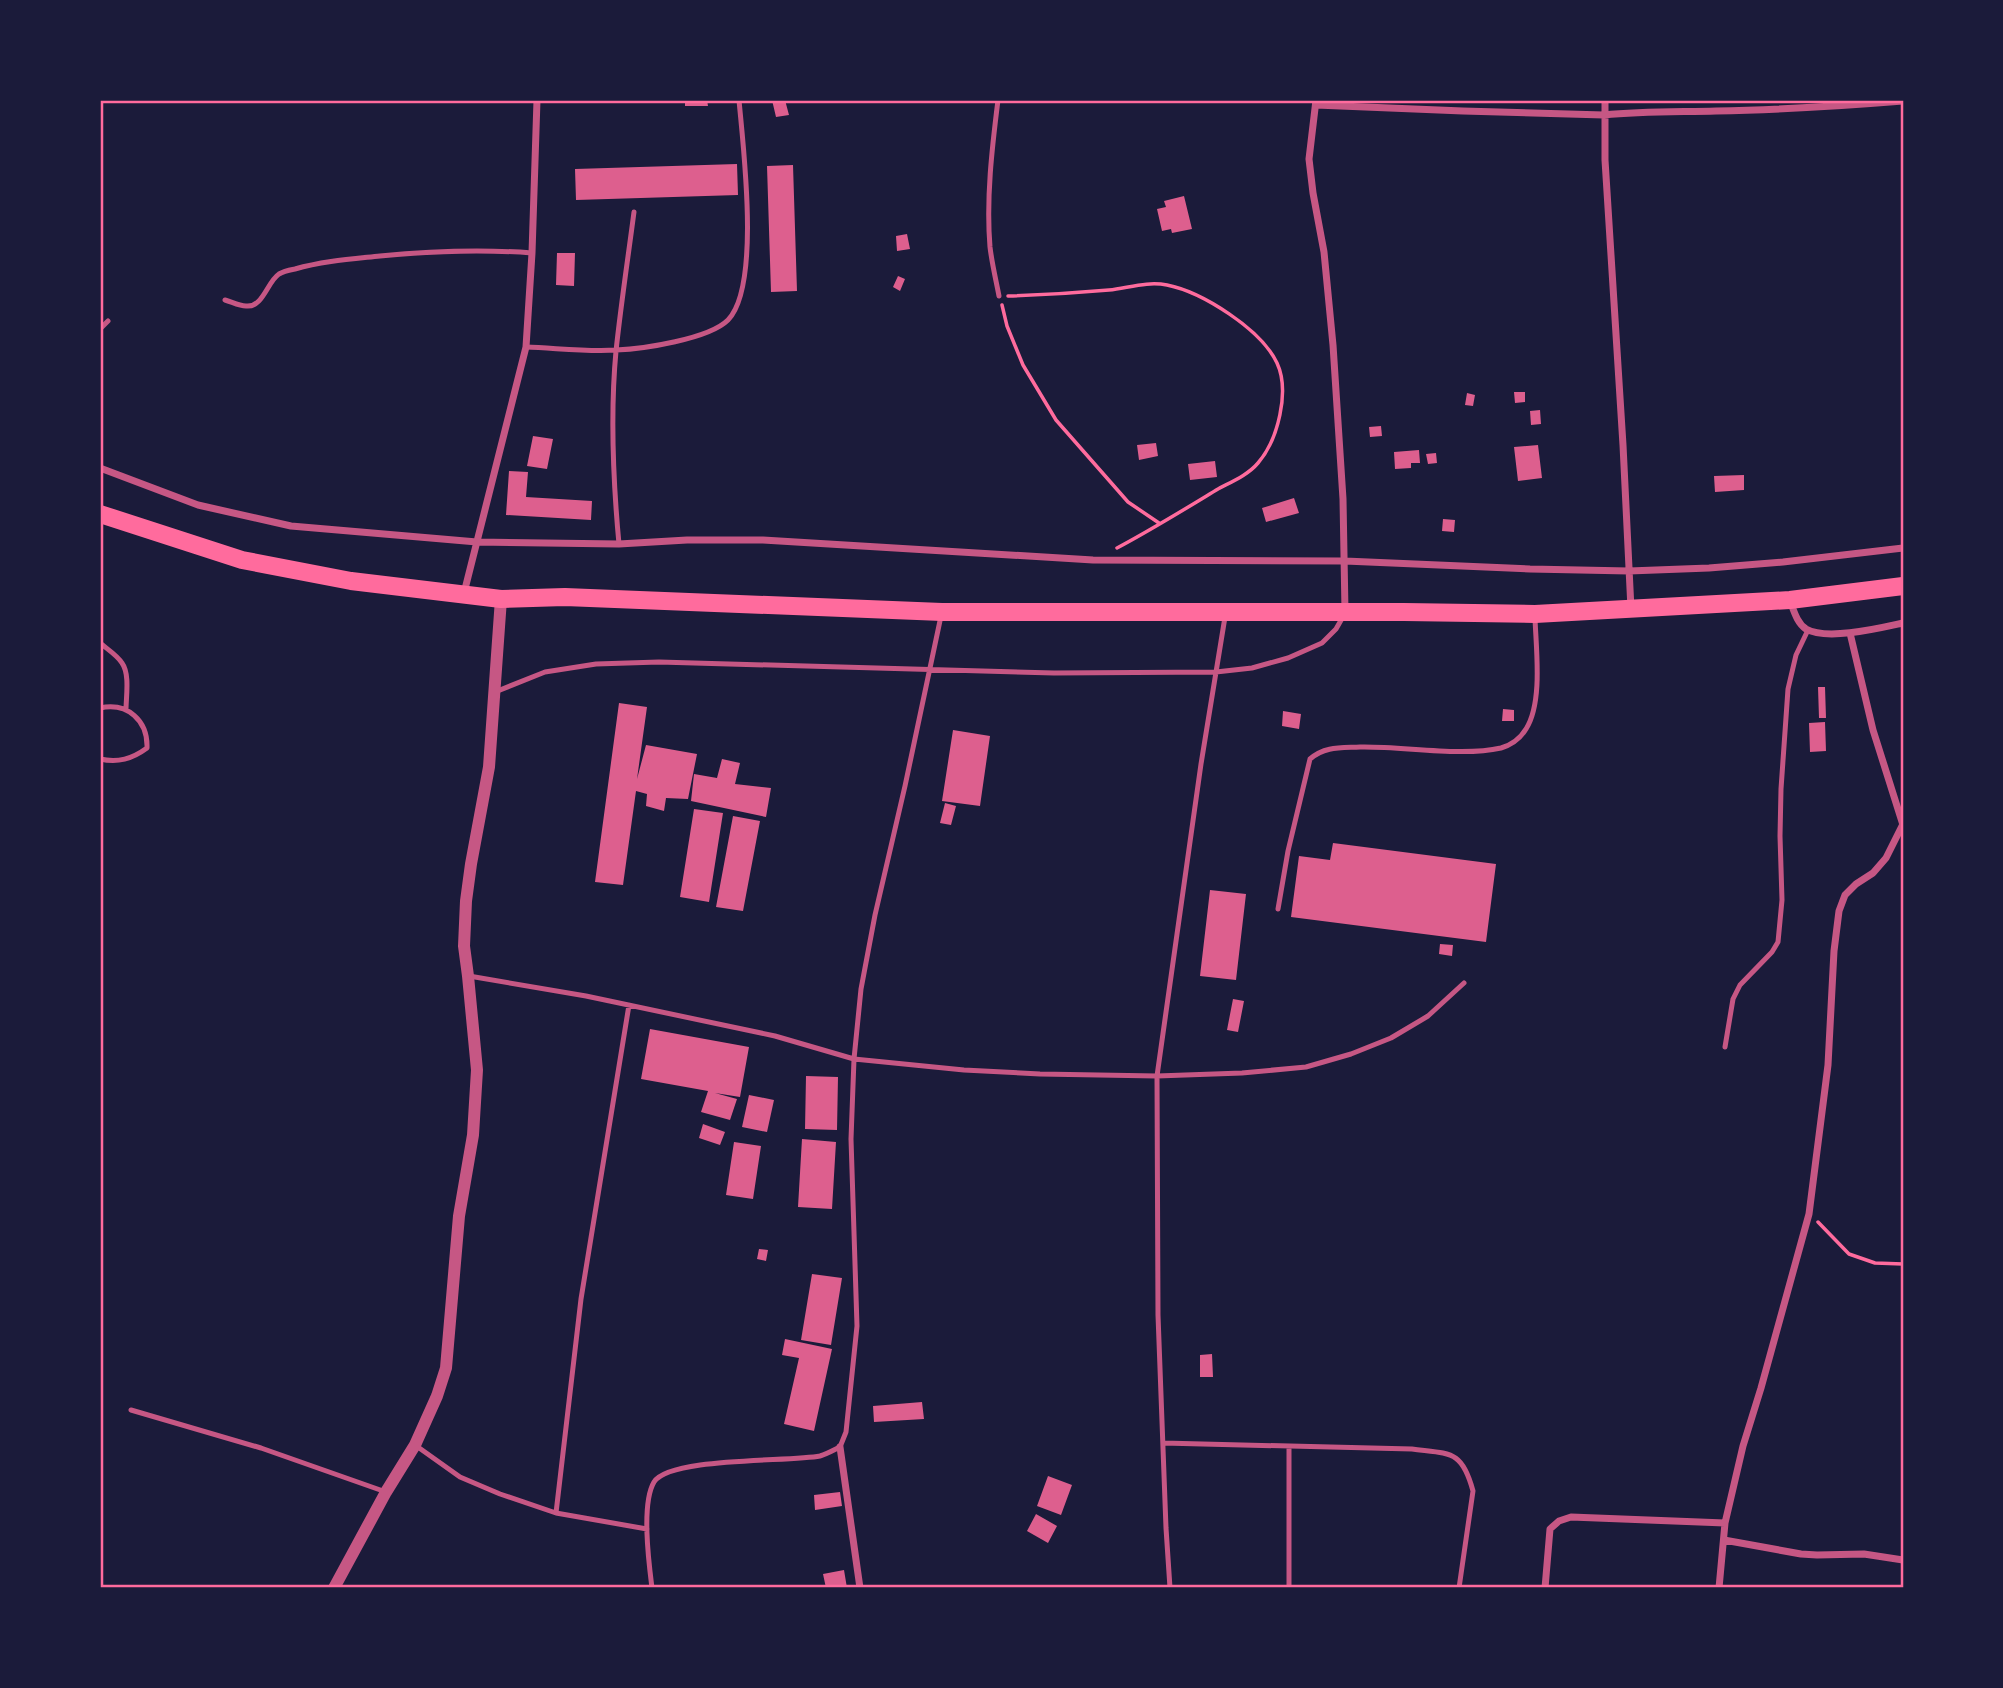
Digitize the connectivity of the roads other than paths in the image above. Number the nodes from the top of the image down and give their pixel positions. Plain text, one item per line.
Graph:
1 (537, 100) edge
2 (739, 100) edge
3 (998, 100) edge
4 (1605, 100) edge
5 (1903, 101) edge
6 (1316, 102) edge
7 (1604, 115) junction
8 (634, 212) dead end
9 (532, 253) junction
10 (999, 296) road end
11 (225, 300) dead end
12 (108, 321) dead end
13 (100, 329) edge
14 (526, 347) junction
15 (616, 350) junction
16 (100, 468) edge
17 (100, 514) edge
18 (477, 542) junction
19 (619, 544) junction
20 (1903, 548) edge
21 (1345, 561) junction
22 (1629, 571) junction
23 (1903, 586) edge
24 (464, 594) junction
25 (501, 599) junction
26 (1790, 600) junction
27 (1631, 609) junction
28 (942, 612) junction
29 (1225, 612) junction
30 (1345, 612) junction
31 (1535, 614) junction
32 (1903, 623) edge
33 (1808, 630) junction
34 (1850, 633) junction
35 (100, 643) edge
36 (930, 668) junction
37 (1216, 673) junction
38 (494, 692) junction
39 (100, 708) edge
40 (126, 710) junction
41 (100, 759) edge
42 (1903, 824) edge
43 (1278, 909) dead end
44 (468, 976) junction
45 (1464, 983) dead end
46 (629, 1005) junction
47 (1725, 1047) dead end
48 (854, 1059) junction
49 (1157, 1076) junction
50 (131, 1410) dead end
51 (1163, 1443) junction
52 (415, 1445) junction
53 (840, 1447) junction
54 (1289, 1447) junction
55 (386, 1492) junction
56 (556, 1513) junction
57 (1725, 1522) junction
58 (647, 1530) junction
59 (1724, 1540) junction
60 (1903, 1560) edge
61 (334, 1588) edge
62 (652, 1588) edge
63 (860, 1588) edge
64 (1170, 1588) edge
65 (1289, 1588) edge
66 (1459, 1588) edge
67 (1545, 1588) edge
68 (1719, 1588) edge

1 - 9 street
2 - 15 lane
3 - 10 lane
4 - 7 street
5 - 7 street
6 - 7 street
6 - 21 street
7 - 22 street
8 - 15 lane
9 - 11 lane
9 - 14 street
12 - 13 lane
14 - 15 lane
14 - 18 street
15 - 19 lane
16 - 18 street
17 - 24 highway
18 - 19 street
18 - 24 street
19 - 21 street
20 - 22 street
21 - 22 street
21 - 30 street
22 - 27 street
23 - 26 highway
24 - 25 highway
25 - 28 highway
25 - 38 street
26 - 27 highway
26 - 33 street
27 - 31 highway
28 - 29 highway
28 - 36 lane
29 - 30 highway
29 - 37 lane
30 - 31 highway
30 - 37 lane
31 - 43 lane
32 - 34 street
33 - 34 street
33 - 47 lane
34 - 42 street
35 - 40 lane
36 - 37 lane
36 - 38 lane
36 - 48 lane
37 - 49 lane
38 - 44 street
39 - 40 lane
40 - 41 lane
42 - 57 street
44 - 46 lane
44 - 52 street
45 - 49 lane
46 - 48 lane
46 - 56 lane
48 - 49 lane
48 - 53 lane
49 - 51 lane
50 - 55 lane
51 - 54 lane
51 - 64 lane
52 - 55 street
52 - 56 lane
53 - 58 lane
53 - 63 street
54 - 65 lane
54 - 66 lane
55 - 61 street
56 - 58 lane
57 - 59 street
57 - 67 street
58 - 62 lane
59 - 60 street
59 - 68 street

